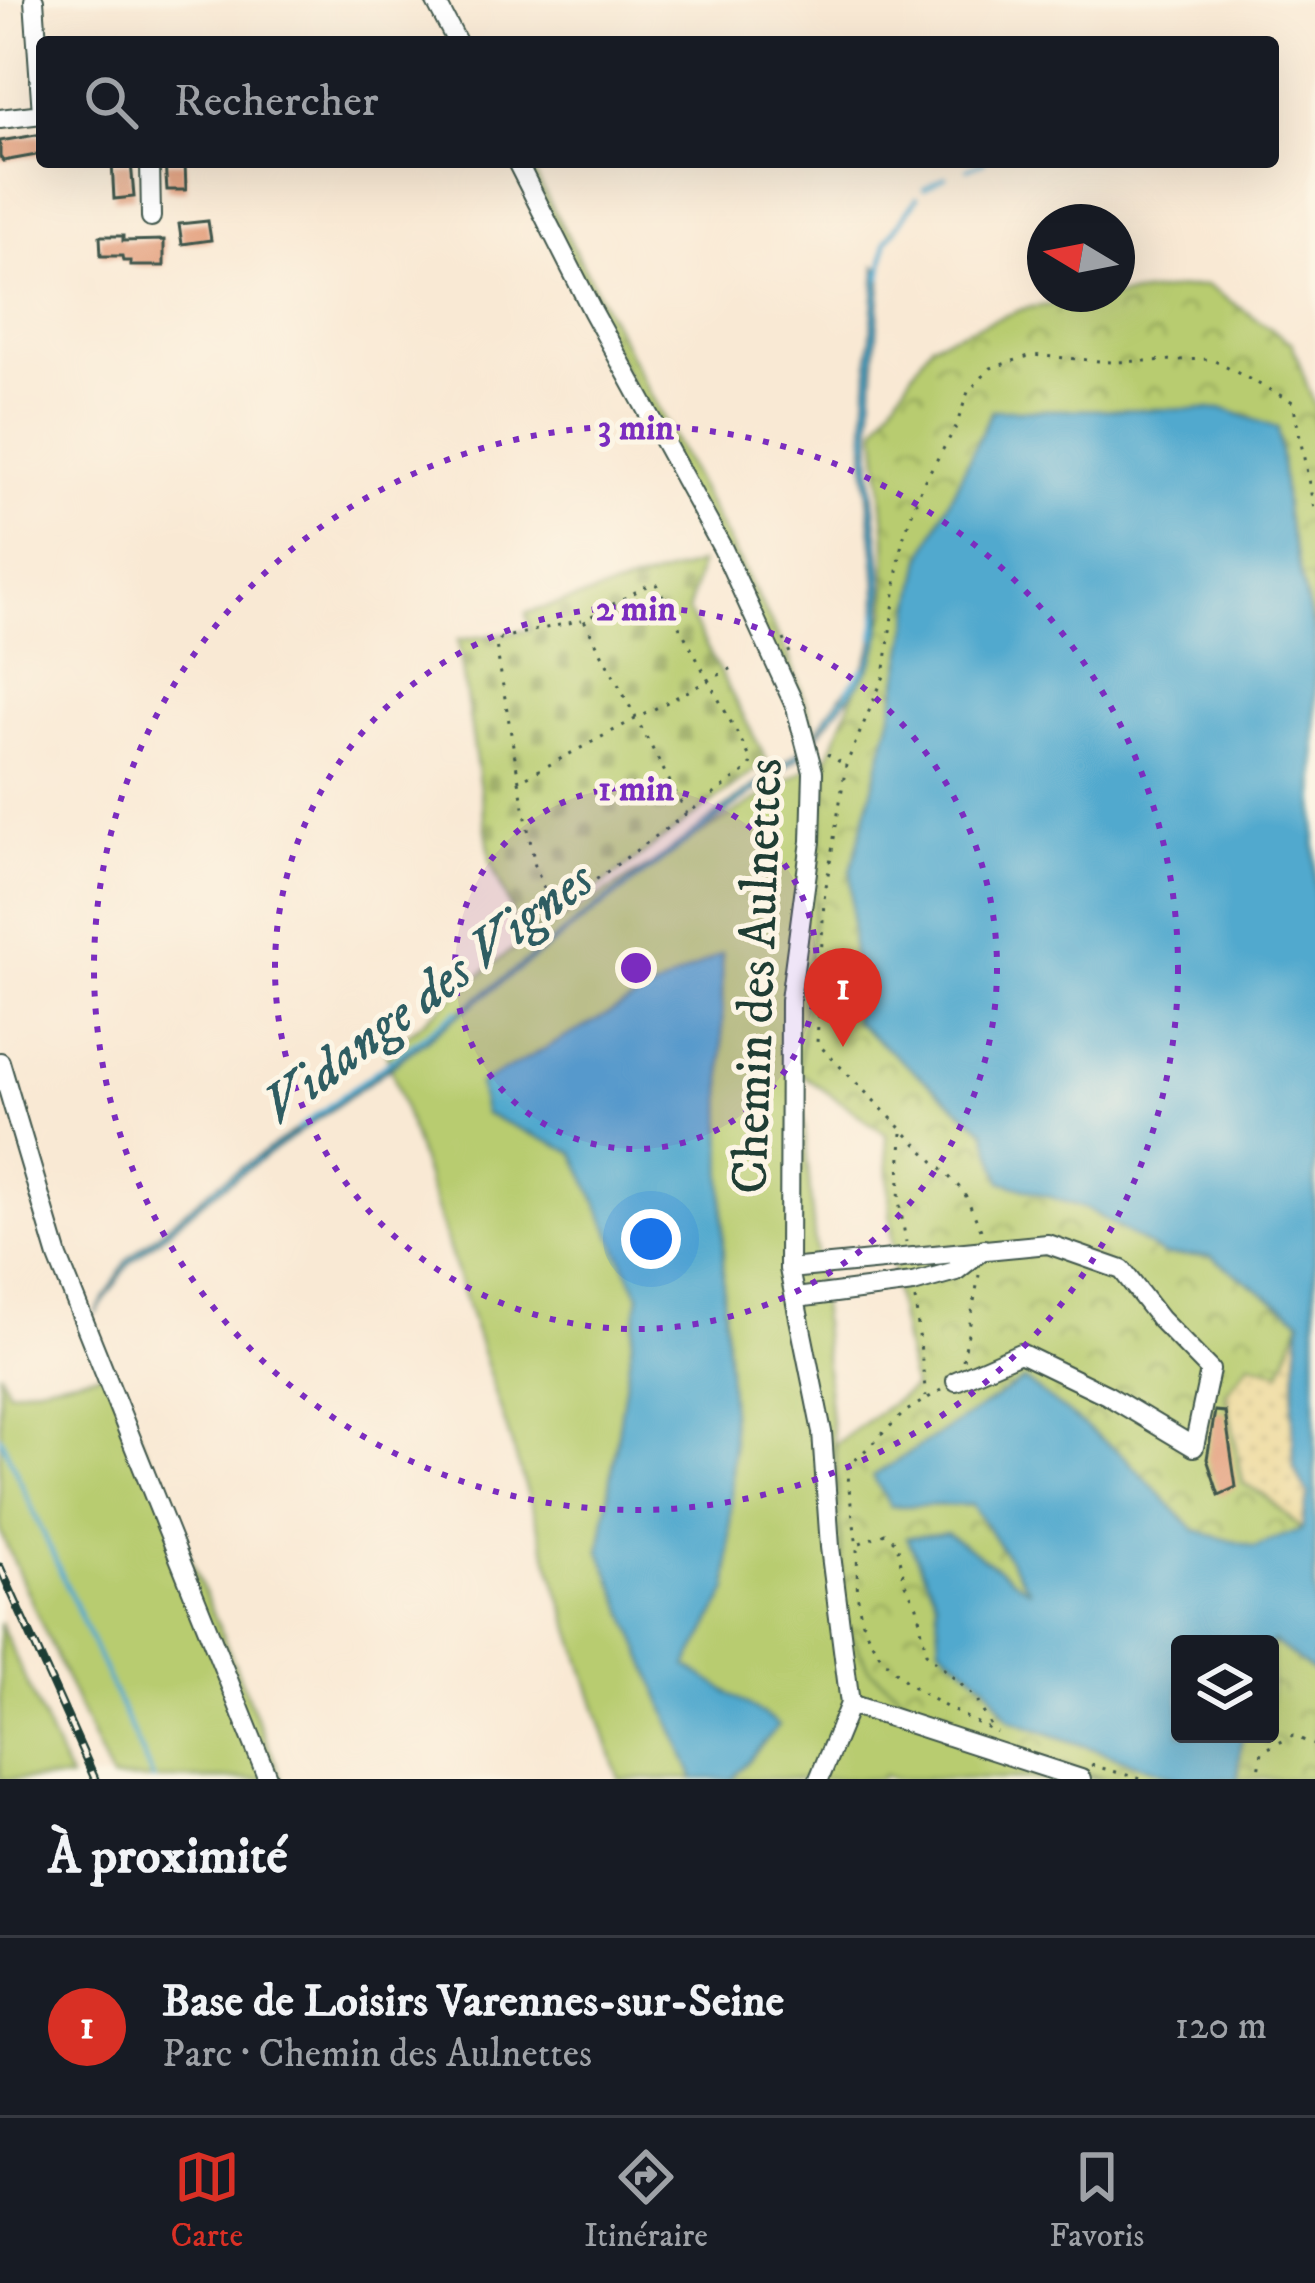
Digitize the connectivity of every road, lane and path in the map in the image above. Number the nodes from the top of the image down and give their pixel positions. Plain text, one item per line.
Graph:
1 (34, 0) edge
2 (435, 0) edge
3 (37, 36) edge
4 (454, 36) edge
5 (36, 115) edge
6 (0, 119) edge
7 (151, 168) edge
8 (520, 168) edge
9 (151, 217) dead end
10 (1310, 493) junction
11 (1315, 500) edge
12 (1315, 514) edge
13 (584, 620) junction
14 (738, 665) dead end
15 (710, 680) junction
16 (636, 719) junction
17 (807, 742) junction
18 (846, 765) junction
19 (520, 781) junction
20 (687, 814) junction
21 (0, 1061) edge
22 (902, 1130) junction
23 (984, 1249) junction
24 (909, 1256) junction
25 (789, 1269) junction
26 (913, 1283) junction
27 (796, 1298) junction
28 (956, 1381) junction
29 (926, 1399) junction
30 (857, 1544) junction
31 (850, 1704) junction
32 (994, 1732) junction
33 (1009, 1739) dead end
34 (1315, 1745) edge
35 (1081, 1771) edge
36 (1129, 1777) edge
37 (268, 1779) edge
38 (819, 1779) edge
39 (1141, 1779) edge
40 (1258, 1779) edge

1 - 3 street
2 - 4 street
5 - 6 street
7 - 9 street
8 - 17 street, Chemin des Aulnettes
10 - 11 path
10 - 12 path
10 - 18 path
13 - 15 path
13 - 16 path
13 - 19 path
14 - 15 path
15 - 16 path
15 - 20 path
16 - 19 path
16 - 20 path
17 - 18 path
17 - 25 street, Chemin des Aulnettes
18 - 22 path
19 - 20 path
21 - 37 street
22 - 23 path
22 - 24 path
23 - 24 street
23 - 26 street
23 - 28 path
23 - 28 street
24 - 25 street
25 - 27 street, Chemin des Aulnettes
26 - 27 street
26 - 29 path
27 - 31 street, Chemin des Aulnettes
28 - 29 path
29 - 30 path
30 - 32 path
30 - 32 path
31 - 35 street
31 - 38 street, Chemin des Aulnettes
32 - 33 path
34 - 40 path
35 - 36 path
36 - 39 path

